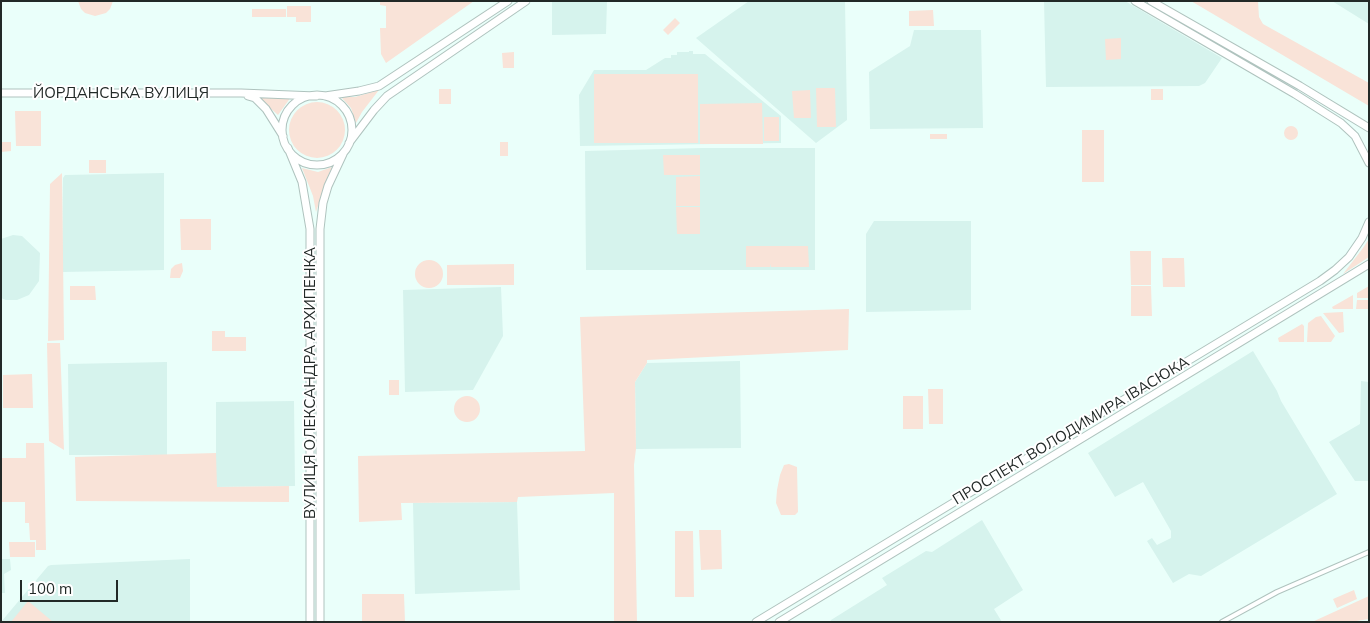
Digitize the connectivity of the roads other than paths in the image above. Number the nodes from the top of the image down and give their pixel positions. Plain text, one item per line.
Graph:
1 (508, 1) edge
2 (526, 1) edge
3 (1135, 1) edge
4 (1151, 1) edge
5 (1, 93) edge
6 (241, 93) junction
7 (319, 96) junction
8 (1369, 128) edge
9 (283, 137) junction
10 (349, 144) junction
11 (288, 148) junction
12 (343, 154) junction
13 (1369, 163) edge
14 (1369, 222) edge
15 (1369, 264) edge
16 (1369, 552) edge
17 (310, 622) edge
18 (320, 622) edge
19 (756, 622) edge
20 (779, 622) edge
21 (1222, 622) edge

1 - 7 main road, ЙОРДАНСЬКА ВУЛИЦЯ
2 - 10 main road
3 - 13 main road
4 - 8 main road
5 - 6 main road, ЙОРДАНСЬКА ВУЛИЦЯ
6 - 7 main road, ЙОРДАНСЬКА ВУЛИЦЯ
6 - 9 main road, ЙОРДАНСЬКА ВУЛИЦЯ
7 - 9 main road
7 - 10 main road
9 - 11 main road
10 - 12 main road
11 - 12 main road
11 - 17 main road, ВУЛИЦЯ ОЛЕКСАНДРА АРХИПЕНКА
12 - 18 main road, ВУЛИЦЯ ОЛЕКСАНДРА АРХИПЕНКА
14 - 19 main road, ПРОСПЕКТ ВОЛОДИМИРА ІВАСЮКА
15 - 20 main road, ПРОСПЕКТ ВОЛОДИМИРА ІВАСЮКА
16 - 21 street

